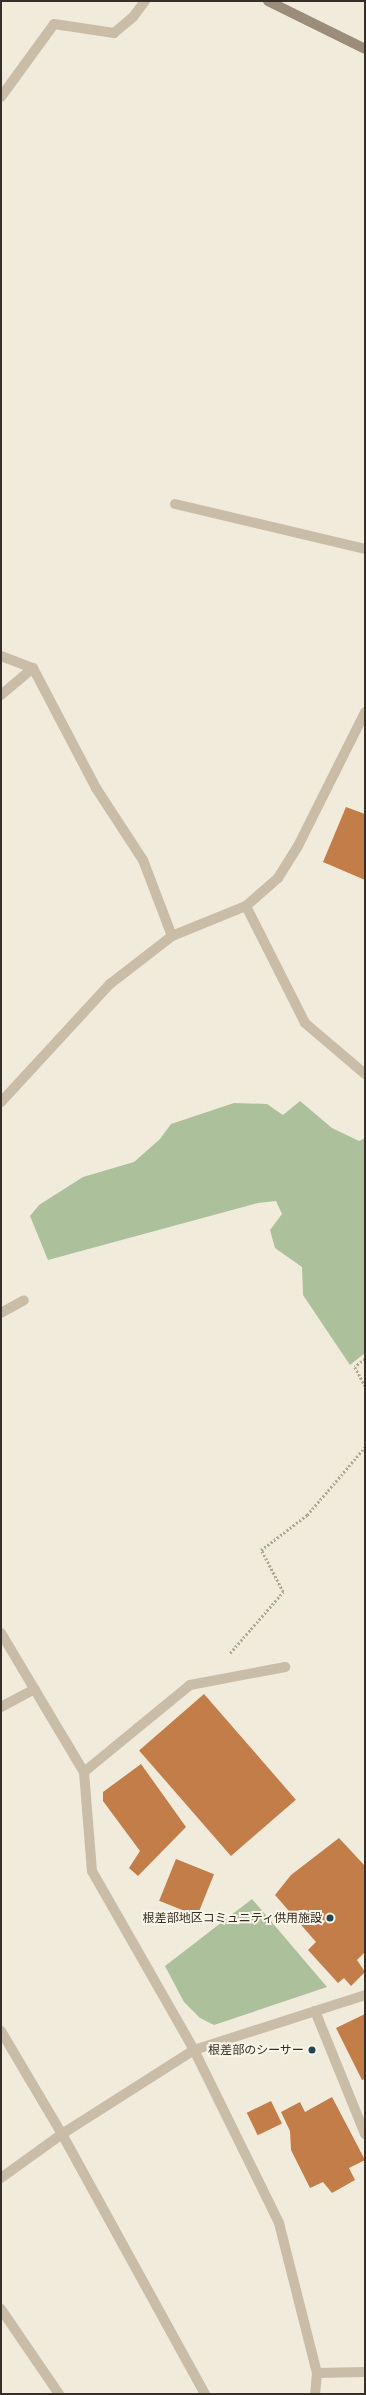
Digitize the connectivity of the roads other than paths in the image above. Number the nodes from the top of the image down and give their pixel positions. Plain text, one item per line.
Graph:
1 (145, 1) edge
2 (268, 1) edge
3 (365, 49) edge
4 (1, 97) edge
5 (175, 504) dead end
6 (365, 549) edge
7 (1, 656) edge
8 (33, 668) junction
9 (1, 694) edge
10 (365, 712) edge
11 (246, 906) junction
12 (172, 936) junction
13 (365, 1074) edge
14 (1, 1102) edge
15 (24, 1300) dead end
16 (1, 1314) edge
17 (1, 1633) edge
18 (285, 1666) dead end
19 (35, 1689) junction
20 (1, 1707) edge
21 (84, 1772) junction
22 (365, 1995) edge
23 (315, 2011) junction
24 (1, 2031) edge
25 (194, 2050) junction
26 (62, 2134) junction
27 (365, 2134) edge
28 (1, 2178) edge
29 (1, 2309) edge
30 (365, 2372) edge
31 (317, 2373) junction
32 (59, 2394) edge
33 (205, 2394) edge
34 (315, 2394) edge

1 - 4 street
2 - 3 main road
5 - 6 street
7 - 8 street
8 - 9 street
8 - 12 street
10 - 11 street
11 - 12 street
11 - 13 street
12 - 14 street
15 - 16 street
17 - 19 street
18 - 21 street
19 - 20 street
19 - 21 street
21 - 25 street
22 - 23 street
23 - 25 street
23 - 27 street
24 - 26 street
25 - 26 street
25 - 31 street
26 - 28 street
26 - 33 street
29 - 32 street
30 - 31 street
31 - 34 street

